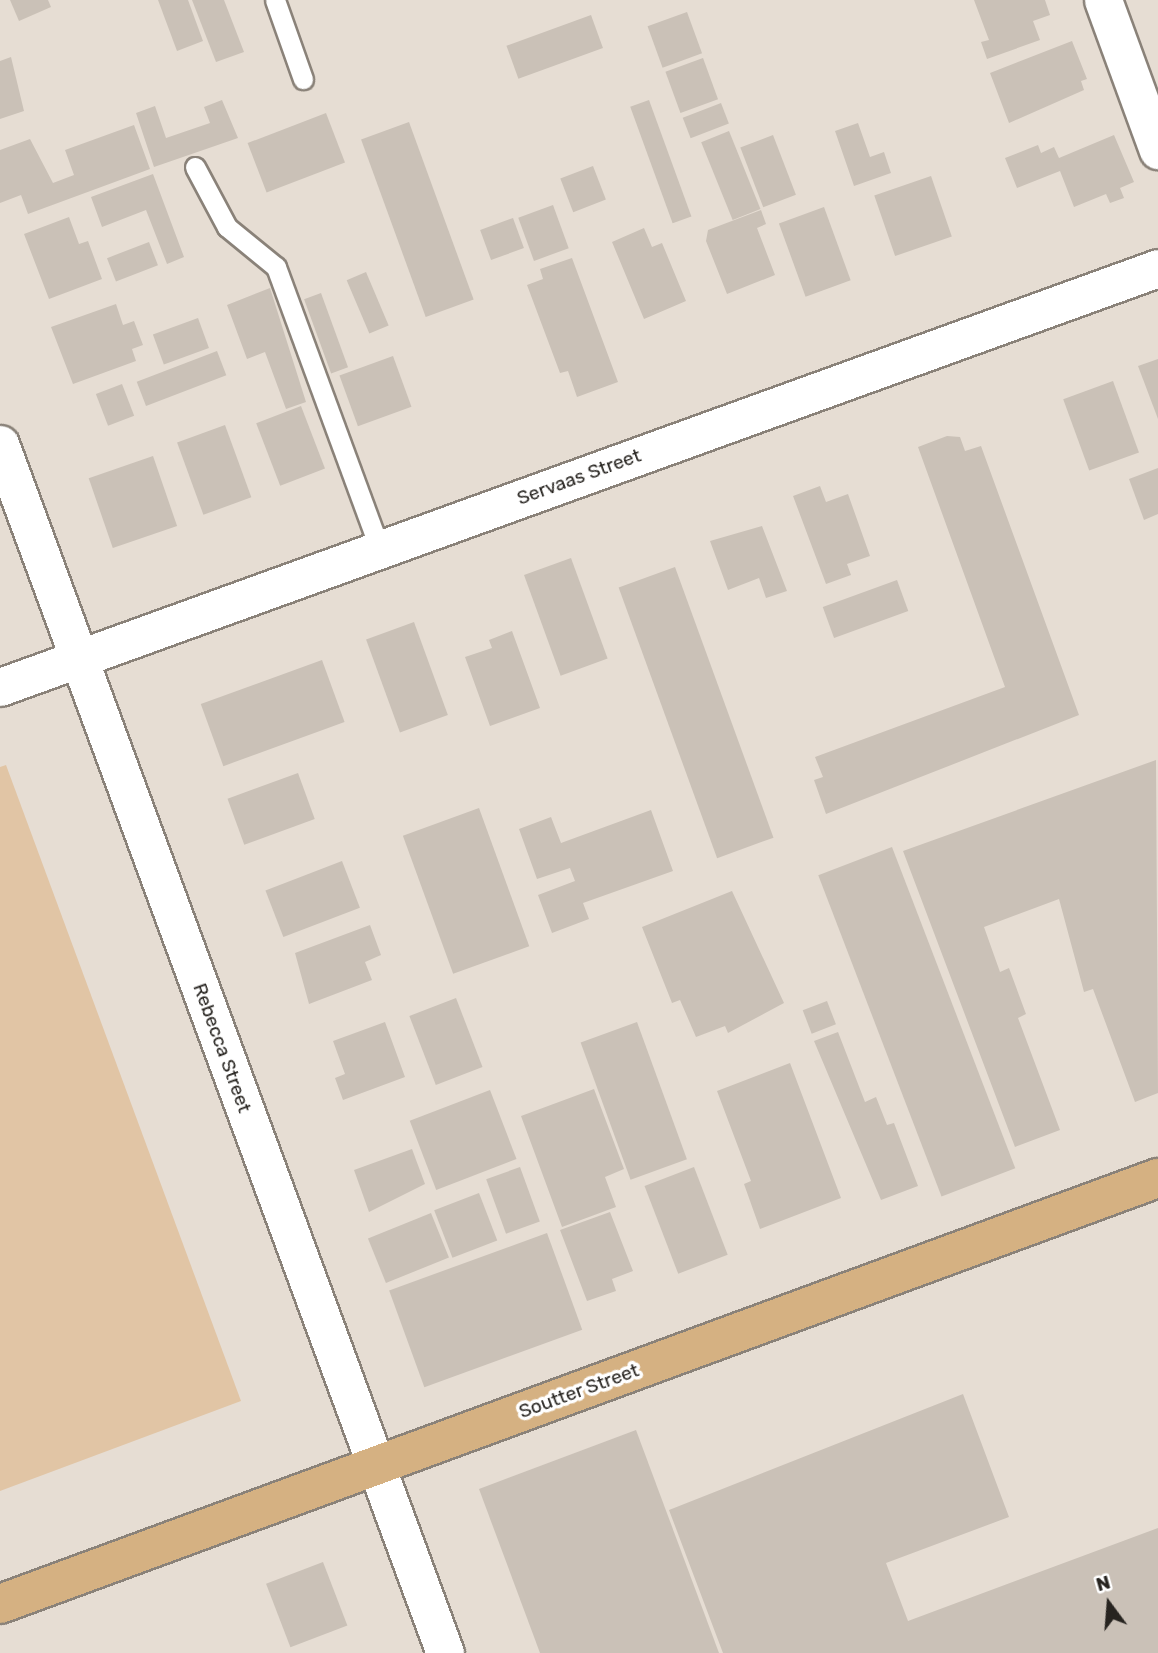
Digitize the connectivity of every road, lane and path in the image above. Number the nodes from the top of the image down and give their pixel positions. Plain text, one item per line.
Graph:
1 (275, 0) edge
2 (1103, 0) edge
3 (303, 79) dead end
4 (1158, 150) edge
5 (195, 167) dead end
6 (1158, 268) edge
7 (0, 444) edge
8 (380, 549) junction
9 (79, 658) junction
10 (0, 687) edge
11 (1158, 1178) edge
12 (375, 1466) junction
13 (0, 1604) edge
14 (445, 1653) edge

1 - 3 lane
2 - 4 street
5 - 8 lane
6 - 8 street, Servaas Street
7 - 9 street, Rebecca Street
8 - 9 street, Servaas Street
9 - 10 street, Servaas Street
9 - 12 street, Rebecca Street
11 - 12 main road, Soutter Street
12 - 13 main road, Soutter Street
12 - 14 street, Rebecca Street

